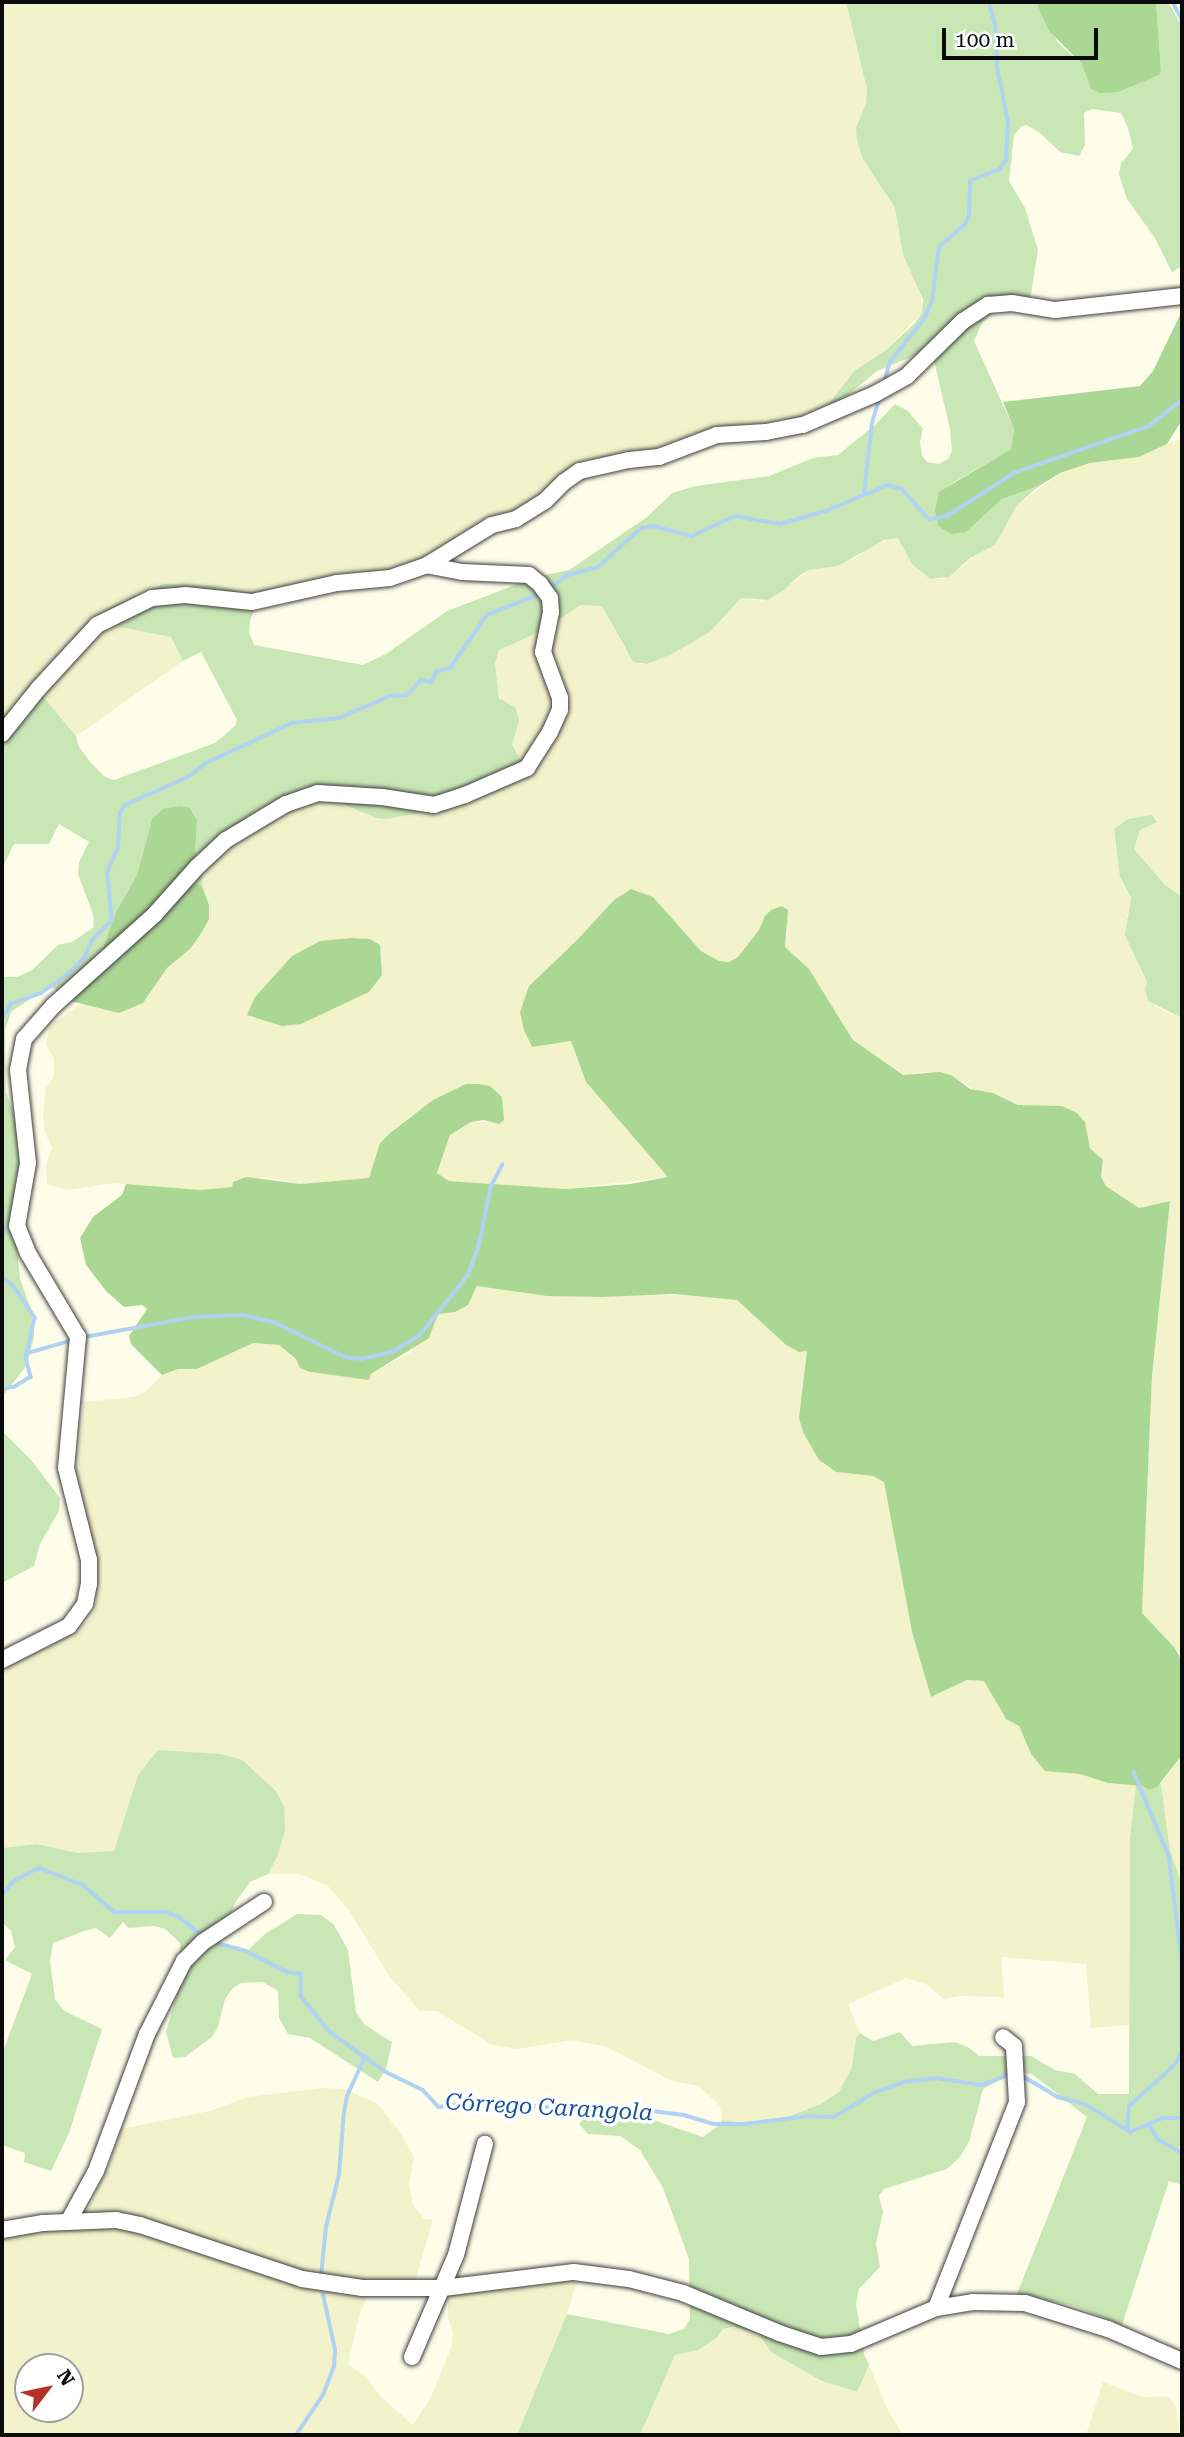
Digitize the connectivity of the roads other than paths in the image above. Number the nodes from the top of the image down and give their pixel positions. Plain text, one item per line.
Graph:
1 (1182, 296) edge
2 (427, 565) junction
3 (2, 734) edge
4 (2, 1660) edge
5 (264, 1902) dead end
6 (1003, 2037) dead end
7 (485, 2144) dead end
8 (68, 2222) junction
9 (2, 2230) edge
10 (443, 2287) junction
11 (936, 2308) junction
12 (412, 2357) dead end
13 (1182, 2361) edge

1 - 2 street
2 - 3 street
2 - 4 street
5 - 8 street
6 - 11 street
7 - 10 street
8 - 9 street
8 - 10 street
10 - 11 street
10 - 12 street
11 - 13 street

